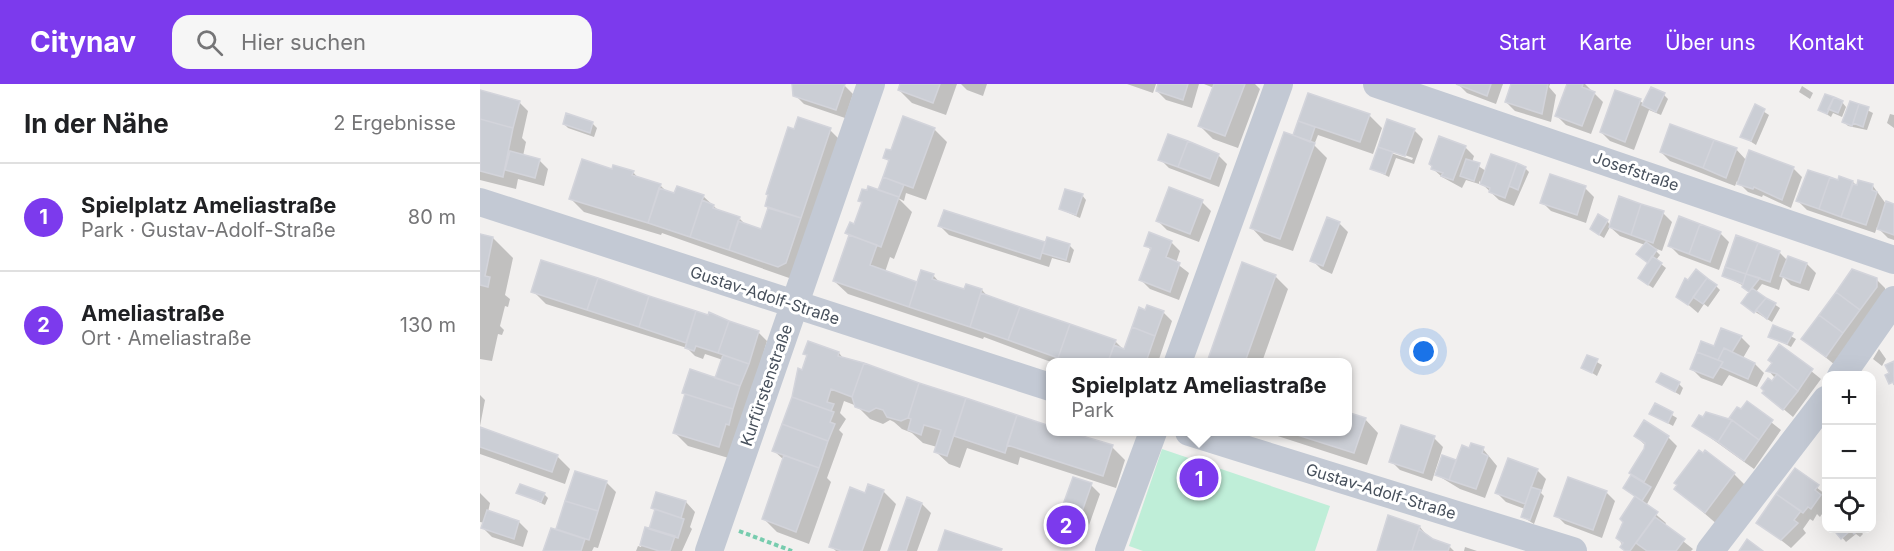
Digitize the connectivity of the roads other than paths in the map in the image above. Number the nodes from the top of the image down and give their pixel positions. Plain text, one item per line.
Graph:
1 (872, 84) edge
2 (1279, 84) edge
3 (1377, 84) edge
4 (480, 202) edge
5 (1894, 260) edge
6 (1894, 300) edge
7 (793, 305) junction
8 (1180, 358) edge
9 (1844, 371) edge
10 (1046, 386) edge
11 (1822, 406) edge
12 (1152, 436) edge
13 (1202, 436) edge
14 (709, 551) edge
15 (1109, 551) edge
16 (1573, 551) edge
17 (1710, 551) edge

1 - 7 street, Kurfürstenstraße
2 - 8 street
3 - 5 street, Josefstraße
4 - 7 street, Gustav-Adolf-Straße
6 - 9 street
7 - 10 street, Gustav-Adolf-Straße
7 - 14 street, Kurfürstenstraße
11 - 17 street
12 - 15 street
13 - 16 street, Gustav-Adolf-Straße

